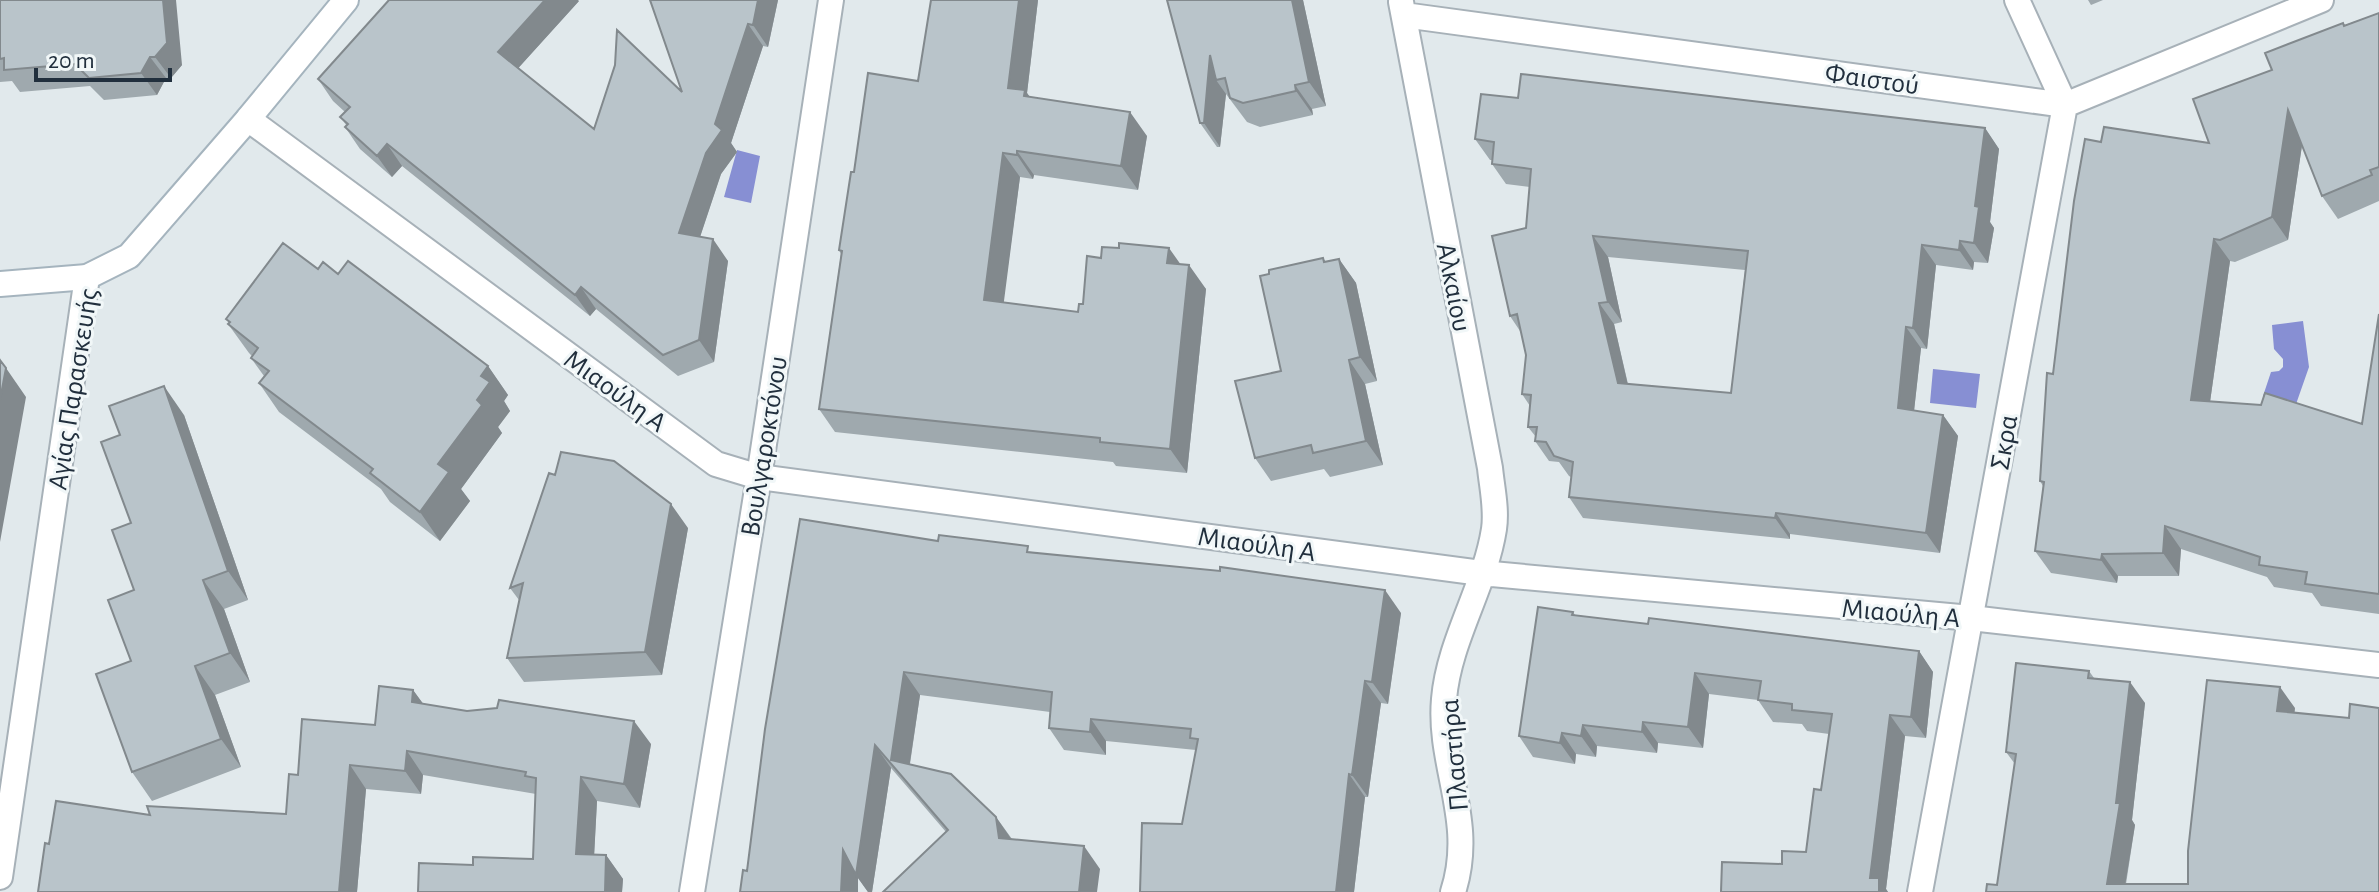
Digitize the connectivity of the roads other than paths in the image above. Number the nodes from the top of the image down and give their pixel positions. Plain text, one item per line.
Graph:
1 (346, 0) edge
2 (831, 0) edge
3 (2017, 0) edge
4 (2321, 0) edge
5 (1402, 7) edge
6 (2065, 105) junction
7 (248, 119) junction
8 (87, 277) junction
9 (0, 284) edge
10 (759, 477) junction
11 (1481, 573) junction
12 (1971, 618) junction
13 (2379, 665) edge
14 (0, 877) edge
15 (692, 892) edge
16 (1453, 892) edge
17 (1920, 892) edge

1 - 7 street, Αγίας Παρασκευής
2 - 10 street, Βουλγαροκτόνου
3 - 6 street
4 - 6 street
5 - 6 street, Φαιστού
5 - 11 street, Αλκαίου
6 - 12 street, Σκρα
7 - 8 street, Αγίας Παρασκευής
7 - 10 street, Μιαούλη Α
8 - 9 street
8 - 14 street, Αγίας Παρασκευής
10 - 11 street, Μιαούλη Α
10 - 15 street, Βουλγαροκτόνου
11 - 12 street, Μιαούλη Α
11 - 16 street, Πλαστήρα
12 - 13 street, Μιαούλη Α
12 - 17 street, Σκρα

